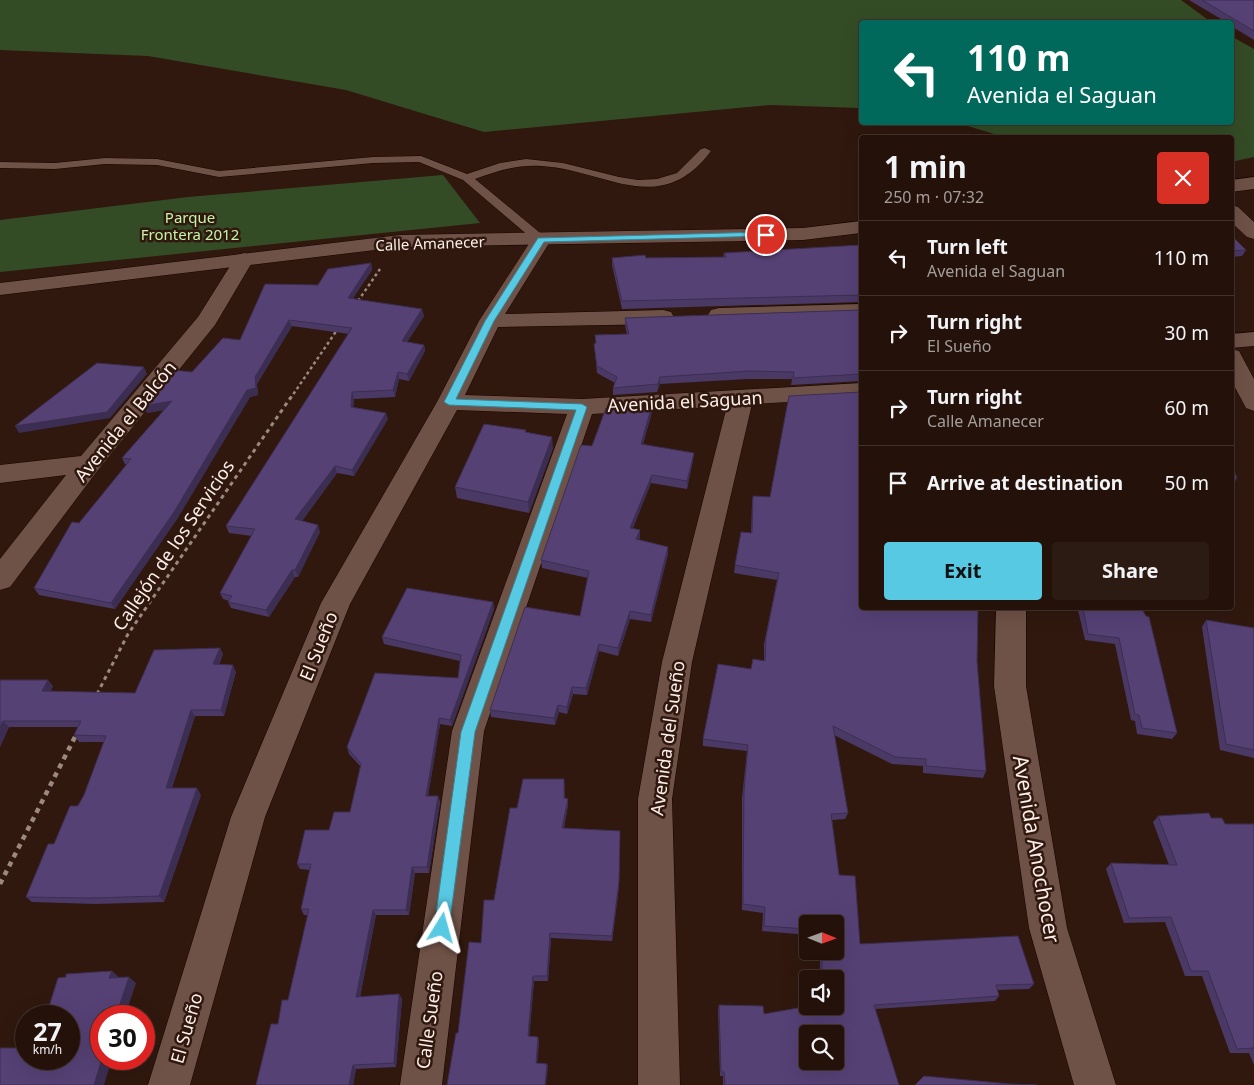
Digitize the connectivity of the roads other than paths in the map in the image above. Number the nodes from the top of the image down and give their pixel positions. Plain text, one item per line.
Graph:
1 (705, 152) dead end
2 (0, 166) edge
3 (467, 178) junction
4 (1254, 182) edge
5 (1234, 185) edge
6 (1234, 214) edge
7 (859, 228) edge
8 (1254, 233) edge
9 (541, 240) junction
10 (244, 259) junction
11 (0, 289) edge
12 (859, 310) edge
13 (490, 321) junction
14 (1254, 338) edge
15 (1234, 341) edge
16 (1234, 362) edge
17 (859, 390) edge
18 (741, 399) junction
19 (449, 402) junction
20 (1254, 403) edge
21 (582, 407) junction
22 (89, 464) junction
23 (0, 474) edge
24 (0, 579) edge
25 (1011, 610) edge
26 (169, 1085) edge
27 (421, 1085) edge
28 (659, 1085) edge
29 (1095, 1085) edge

1 - 3 lane
2 - 3 lane
3 - 9 lane
4 - 5 street
6 - 8 street
7 - 9 street, Calle Amanecer
9 - 10 street, Calle Amanecer
9 - 13 street, El Sueño
10 - 11 street, Calle Amanecer
10 - 22 street, Avenida el Balcón
12 - 13 street
13 - 19 street, El Sueño
14 - 15 street
16 - 20 street
17 - 18 street, Avenida el Saguan
18 - 21 street, Avenida el Saguan
18 - 28 street, Avenida del Sueño
19 - 21 street, Avenida el Saguan
19 - 26 street, El Sueño
21 - 27 street, Calle Sueño
22 - 23 street
22 - 24 street, Avenida el Balcón
25 - 29 street, Avenida Anochocer

